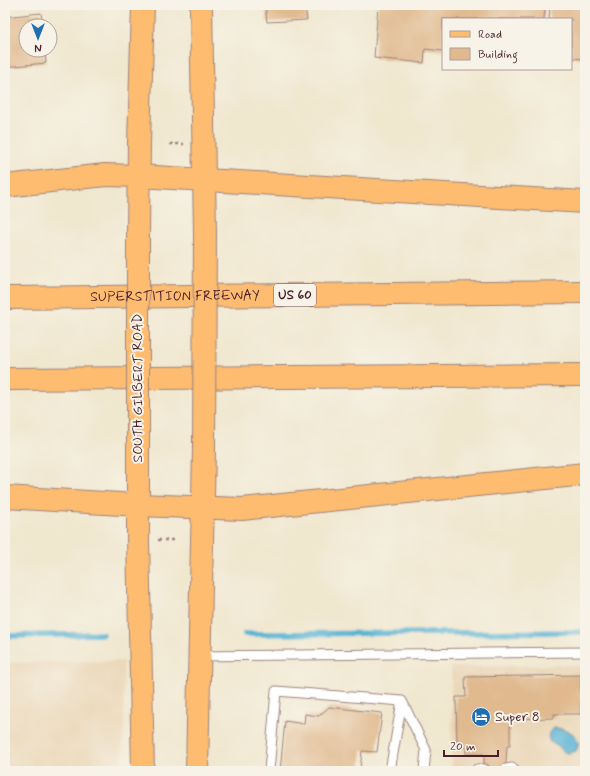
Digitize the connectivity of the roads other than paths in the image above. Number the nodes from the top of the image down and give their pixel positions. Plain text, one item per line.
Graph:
1 (143, 5) edge
2 (201, 5) edge
3 (138, 176) junction
4 (204, 179) junction
5 (5, 186) edge
6 (585, 202) edge
7 (585, 292) edge
8 (5, 298) edge
9 (585, 375) edge
10 (5, 379) edge
11 (585, 474) edge
12 (5, 497) edge
13 (138, 505) junction
14 (203, 507) junction
15 (585, 652) edge
16 (200, 656) junction
17 (402, 701) junction
18 (143, 771) edge
19 (197, 771) edge
20 (269, 771) edge
21 (390, 771) edge
22 (424, 771) edge

1 - 3 main road, SOUTH GILBERT ROAD
2 - 4 main road
3 - 4 main road
3 - 5 main road
3 - 13 main road, SOUTH GILBERT ROAD, bridge
4 - 6 main road
4 - 14 main road, bridge
7 - 8 main road, SUPERSTITION FREEWAY / US 60
9 - 10 main road
11 - 14 main road
12 - 13 main road
13 - 14 main road
13 - 18 main road, SOUTH GILBERT ROAD
14 - 16 main road
15 - 16 lane
16 - 19 main road
17 - 20 lane
17 - 21 lane
17 - 22 lane

